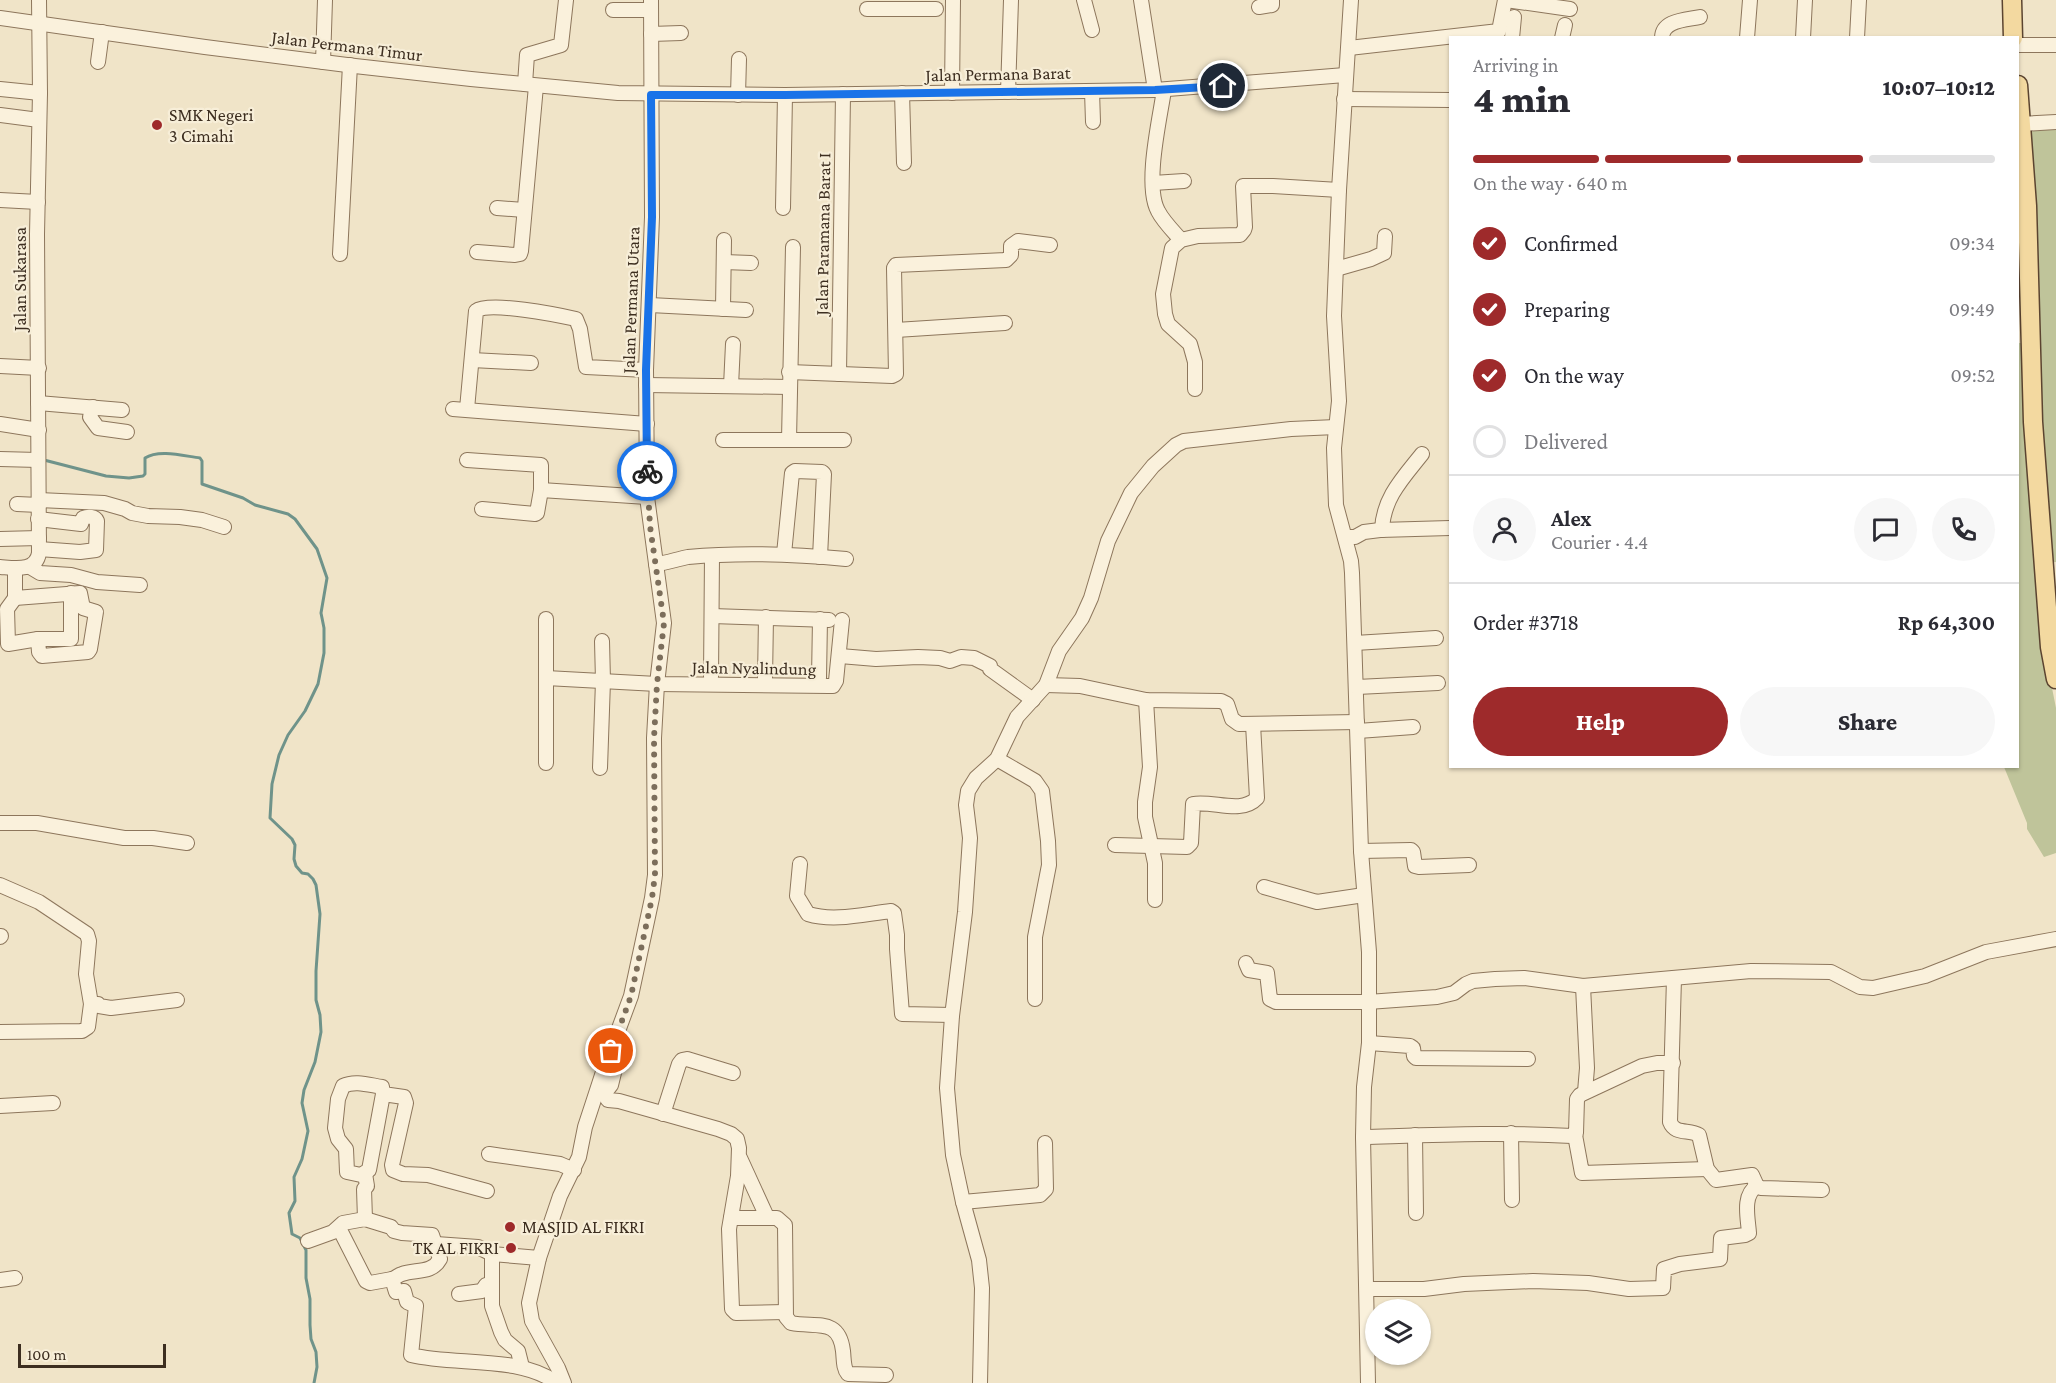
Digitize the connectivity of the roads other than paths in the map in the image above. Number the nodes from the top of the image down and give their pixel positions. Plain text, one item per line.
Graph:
1 (39, 0) edge
2 (325, 0) edge
3 (566, 0) edge
4 (952, 0) edge
5 (1011, 0) edge
6 (1084, 0) edge
7 (1141, 0) edge
8 (1272, 0) edge
9 (1351, 0) edge
10 (1505, 0) edge
11 (1750, 0) edge
12 (1805, 0) edge
13 (1859, 0) edge
14 (2012, 0) edge
15 (906, 4) edge
16 (651, 5) edge
17 (1259, 7) dead end
18 (867, 9) dead end
19 (936, 9) dead end
20 (1570, 9) dead end
21 (613, 10) dead end
22 (1514, 17) dead end
23 (1700, 17) dead end
24 (0, 18) edge
25 (39, 23) junction
26 (1092, 30) dead end
27 (102, 32) junction
28 (681, 33) dead end
29 (651, 34) junction
30 (1455, 36) edge
31 (1512, 36) edge
32 (1662, 36) edge
33 (1747, 36) edge
34 (1803, 36) edge
35 (1857, 36) edge
36 (2013, 36) edge
37 (1449, 37) edge
38 (2019, 45) edge
39 (2056, 45) edge
40 (1349, 48) junction
41 (739, 59) dead end
42 (98, 62) dead end
43 (323, 62) junction
44 (350, 65) junction
45 (1345, 75) junction
46 (531, 85) junction
47 (0, 89) edge
48 (1160, 90) junction
49 (1092, 91) junction
50 (1008, 92) junction
51 (40, 93) junction
52 (902, 93) junction
53 (952, 93) junction
54 (843, 94) junction
55 (651, 95) junction
56 (738, 95) junction
57 (785, 95) junction
58 (2019, 98) edge
59 (1344, 99) junction
60 (1449, 100) edge
61 (0, 115) edge
62 (39, 120) junction
63 (1093, 122) dead end
64 (2056, 122) edge
65 (2021, 124) junction
66 (904, 163) dead end
67 (2021, 168) edge
68 (1184, 181) dead end
69 (1153, 183) junction
70 (1339, 190) junction
71 (0, 200) edge
72 (38, 202) junction
73 (2022, 206) edge
74 (497, 208) dead end
75 (783, 208) dead end
76 (524, 210) junction
77 (1385, 236) dead end
78 (724, 240) dead end
79 (1180, 240) junction
80 (1050, 245) dead end
81 (793, 247) dead end
82 (477, 252) dead end
83 (340, 254) dead end
84 (724, 262) junction
85 (751, 262) dead end
86 (1336, 269) junction
87 (650, 305) junction
88 (723, 309) junction
89 (746, 310) dead end
90 (1005, 323) dead end
91 (896, 330) junction
92 (733, 344) dead end
93 (472, 360) junction
94 (531, 363) dead end
95 (0, 366) edge
96 (39, 368) junction
97 (646, 370) junction
98 (789, 372) junction
99 (839, 374) junction
100 (646, 385) junction
101 (731, 386) junction
102 (789, 387) junction
103 (1195, 389) dead end
104 (38, 403) junction
105 (93, 407) junction
106 (122, 410) dead end
107 (0, 424) edge
108 (647, 424) junction
109 (1336, 427) junction
110 (39, 430) junction
111 (127, 432) dead end
112 (723, 440) dead end
113 (789, 440) junction
114 (844, 440) dead end
115 (1422, 454) dead end
116 (0, 459) edge
117 (38, 460) junction
118 (467, 460) dead end
119 (541, 490) junction
120 (647, 497) junction
121 (17, 504) dead end
122 (38, 508) junction
123 (482, 509) dead end
124 (224, 527) dead end
125 (1449, 528) edge
126 (1382, 530) junction
127 (1345, 537) junction
128 (0, 539) edge
129 (80, 552) junction
130 (36, 553) junction
131 (784, 554) junction
132 (712, 556) junction
133 (820, 557) junction
134 (846, 559) dead end
135 (656, 560) junction
136 (0, 567) edge
137 (15, 568) junction
138 (78, 577) junction
139 (140, 585) dead end
140 (71, 593) junction
141 (15, 598) junction
142 (712, 616) junction
143 (766, 617) junction
144 (546, 619) dead end
145 (831, 620) junction
146 (1436, 638) dead end
147 (38, 639) junction
148 (602, 642) dead end
149 (1355, 643) junction
150 (4, 644) edge
151 (839, 662) junction
152 (711, 677) dead end
153 (546, 678) junction
154 (819, 678) dead end
155 (765, 679) dead end
156 (2056, 679) edge
157 (603, 681) junction
158 (1438, 683) dead end
159 (657, 684) junction
160 (1046, 685) junction
161 (1357, 687) junction
162 (1033, 700) junction
163 (1146, 700) junction
164 (1253, 724) junction
165 (1357, 727) junction
166 (1413, 727) dead end
167 (997, 759) junction
168 (546, 763) dead end
169 (600, 768) dead end
170 (0, 824) edge
171 (187, 843) dead end
172 (1115, 845) dead end
173 (1152, 847) junction
174 (1361, 851) junction
175 (800, 864) dead end
176 (1469, 865) dead end
177 (0, 885) edge
178 (1264, 887) dead end
179 (1364, 895) junction
180 (1155, 900) dead end
181 (2056, 939) edge
182 (1246, 963) dead end
183 (1674, 978) junction
184 (1583, 986) junction
185 (1035, 999) dead end
186 (177, 1000) dead end
187 (1368, 1002) junction
188 (91, 1004) junction
189 (952, 1015) junction
190 (0, 1032) edge
191 (615, 1039) junction
192 (1368, 1043) junction
193 (1528, 1059) dead end
194 (1673, 1063) junction
195 (733, 1074) dead end
196 (1585, 1092) junction
197 (383, 1094) junction
198 (53, 1103) dead end
199 (0, 1106) edge
200 (664, 1110) junction
201 (1512, 1133) junction
202 (1415, 1135) junction
203 (1575, 1135) junction
204 (1363, 1137) junction
205 (1045, 1143) dead end
206 (489, 1154) dead end
207 (739, 1156) junction
208 (1707, 1169) junction
209 (574, 1170) junction
210 (365, 1174) junction
211 (1757, 1186) junction
212 (1822, 1190) dead end
213 (487, 1191) dead end
214 (1512, 1200) dead end
215 (963, 1202) junction
216 (1416, 1213) dead end
217 (767, 1217) junction
218 (731, 1218) junction
219 (365, 1219) junction
220 (339, 1228) junction
221 (308, 1241) dead end
222 (435, 1244) junction
223 (492, 1254) junction
224 (539, 1258) junction
225 (15, 1278) dead end
226 (393, 1279) junction
227 (0, 1280) edge
228 (492, 1284) junction
229 (1367, 1289) junction
230 (459, 1294) dead end
231 (785, 1312) junction
232 (522, 1367) junction
233 (886, 1375) dead end
234 (557, 1383) edge
235 (564, 1383) edge
236 (980, 1383) edge
237 (1368, 1383) edge

1 - 25 street, Jalan Sukarasa
2 - 43 street
3 - 46 street
4 - 53 street
5 - 50 street
6 - 26 street
7 - 48 street
8 - 17 street
9 - 40 street
10 - 20 street
10 - 30 street
11 - 33 street
12 - 34 street
13 - 35 street
14 - 36 main road
15 - 18 street
15 - 19 street
16 - 21 street
16 - 29 street, Jalan Permana Utara
22 - 31 street
23 - 32 street
24 - 25 street, Jalan Permana Timur
25 - 27 street, Jalan Permana Timur
25 - 51 street, Jalan Sukarasa
27 - 42 street
27 - 43 street, Jalan Permana Timur
28 - 29 street
29 - 55 street, Jalan Permana Utara
37 - 40 street
38 - 39 street
40 - 45 street
41 - 56 street
43 - 44 street, Jalan Permana Timur
44 - 46 street, Jalan Permana Timur
44 - 83 street
45 - 48 street, Jalan Permana Barat
45 - 59 street
46 - 55 street, Jalan Permana Timur
46 - 76 street
47 - 51 street
48 - 49 street, Jalan Permana Barat
48 - 69 street
49 - 50 street, Jalan Permana Barat
49 - 63 street
50 - 53 street, Jalan Permana Barat
51 - 62 street, Jalan Sukarasa
52 - 53 street, Jalan Permana Barat
52 - 54 street, Jalan Permana Barat
52 - 66 street
54 - 57 street, Jalan Permana Barat
54 - 99 street, Jalan Paramana Barat I
55 - 56 street, Jalan Permana Barat
55 - 87 street, Jalan Permana Utara
56 - 57 street, Jalan Permana Barat
57 - 75 street
58 - 65 main road
59 - 60 street
59 - 70 street
61 - 62 street
62 - 72 street, Jalan Sukarasa
64 - 65 street
65 - 67 main road
67 - 73 main road
68 - 69 street
69 - 79 street
70 - 79 street
70 - 86 street
71 - 72 street
72 - 96 street, Jalan Sukarasa
73 - 156 main road
74 - 76 street
76 - 82 street
77 - 86 street
78 - 84 street
79 - 103 street
80 - 91 street
81 - 98 street
84 - 85 street
84 - 88 street
86 - 109 street
87 - 88 street
87 - 97 street, Jalan Permana Utara
88 - 89 street
90 - 91 street
91 - 99 street
92 - 101 street
93 - 94 street
93 - 97 street
93 - 108 street
95 - 96 street
96 - 104 street, Jalan Sukarasa
97 - 100 street, Jalan Permana Utara
98 - 99 street
98 - 102 street
100 - 101 street
100 - 108 street, Jalan Permana Utara
101 - 102 street
102 - 113 street
104 - 105 street
104 - 110 street, Jalan Sukarasa
105 - 106 street
105 - 111 street
107 - 110 street
108 - 120 street, Jalan Permana Utara
109 - 127 street
109 - 160 street
110 - 117 street, Jalan Sukarasa
112 - 113 street
113 - 114 street
115 - 126 street
116 - 117 street
117 - 122 street, Jalan Sukarasa
118 - 119 street
119 - 120 street
119 - 123 street
120 - 135 street, Jalan Permana Utara
121 - 122 street
122 - 124 street
122 - 129 street
122 - 130 street, Jalan Sukarasa
125 - 126 street
126 - 127 street
127 - 149 street
128 - 130 street
129 - 130 street
129 - 138 street
130 - 137 street
130 - 138 street
131 - 132 street
131 - 133 street
131 - 133 street
132 - 135 street
132 - 142 street
133 - 134 street
135 - 159 street, Jalan Permana Utara
136 - 137 street
137 - 141 street
138 - 139 street
140 - 141 street
140 - 147 street
140 - 147 street
141 - 150 street
142 - 143 street
142 - 152 street
143 - 145 street
143 - 155 street
144 - 153 street
145 - 151 street
145 - 154 street
146 - 149 street
147 - 150 street
148 - 157 street
149 - 161 street
151 - 159 street, Jalan Nyalindung
151 - 162 street
153 - 157 street
153 - 168 street
157 - 159 street
157 - 169 street
158 - 161 street
159 - 191 street, Jalan Permana Utara
160 - 162 street
160 - 163 street
161 - 165 street
162 - 167 street
163 - 164 street
163 - 173 street
164 - 165 street
164 - 173 street
165 - 166 street
165 - 174 street
167 - 185 street
167 - 189 street
170 - 171 street
172 - 173 street
173 - 180 street
174 - 176 street
174 - 179 street
175 - 189 street
177 - 188 street
178 - 179 street
179 - 187 street
181 - 183 street
182 - 187 street
183 - 184 street
183 - 194 street
184 - 187 street
184 - 196 street
186 - 188 street
187 - 192 street
188 - 190 street
189 - 215 street
191 - 200 street
191 - 209 street, Jalan Permana Utara
192 - 193 street
192 - 204 street
194 - 196 street
194 - 208 street
195 - 200 street
196 - 203 street
197 - 210 street
197 - 210 street
197 - 213 street
198 - 199 street
200 - 207 street
201 - 202 street
201 - 203 street
201 - 214 street
202 - 204 street
202 - 216 street
203 - 208 street
204 - 229 street
205 - 215 street
206 - 209 street
207 - 217 street
207 - 218 street
208 - 211 street
209 - 224 street, Jalan Permana Utara
210 - 219 street
211 - 212 street
211 - 229 street
215 - 236 street
217 - 218 street
217 - 231 street
218 - 231 street
219 - 220 street
219 - 222 street
220 - 221 street
220 - 226 street
222 - 223 street
222 - 226 street
223 - 224 street
223 - 228 street
224 - 235 street, Jalan Permana Utara
225 - 227 street
226 - 232 street
228 - 230 street
228 - 232 street
229 - 237 street
231 - 233 street
232 - 234 street

